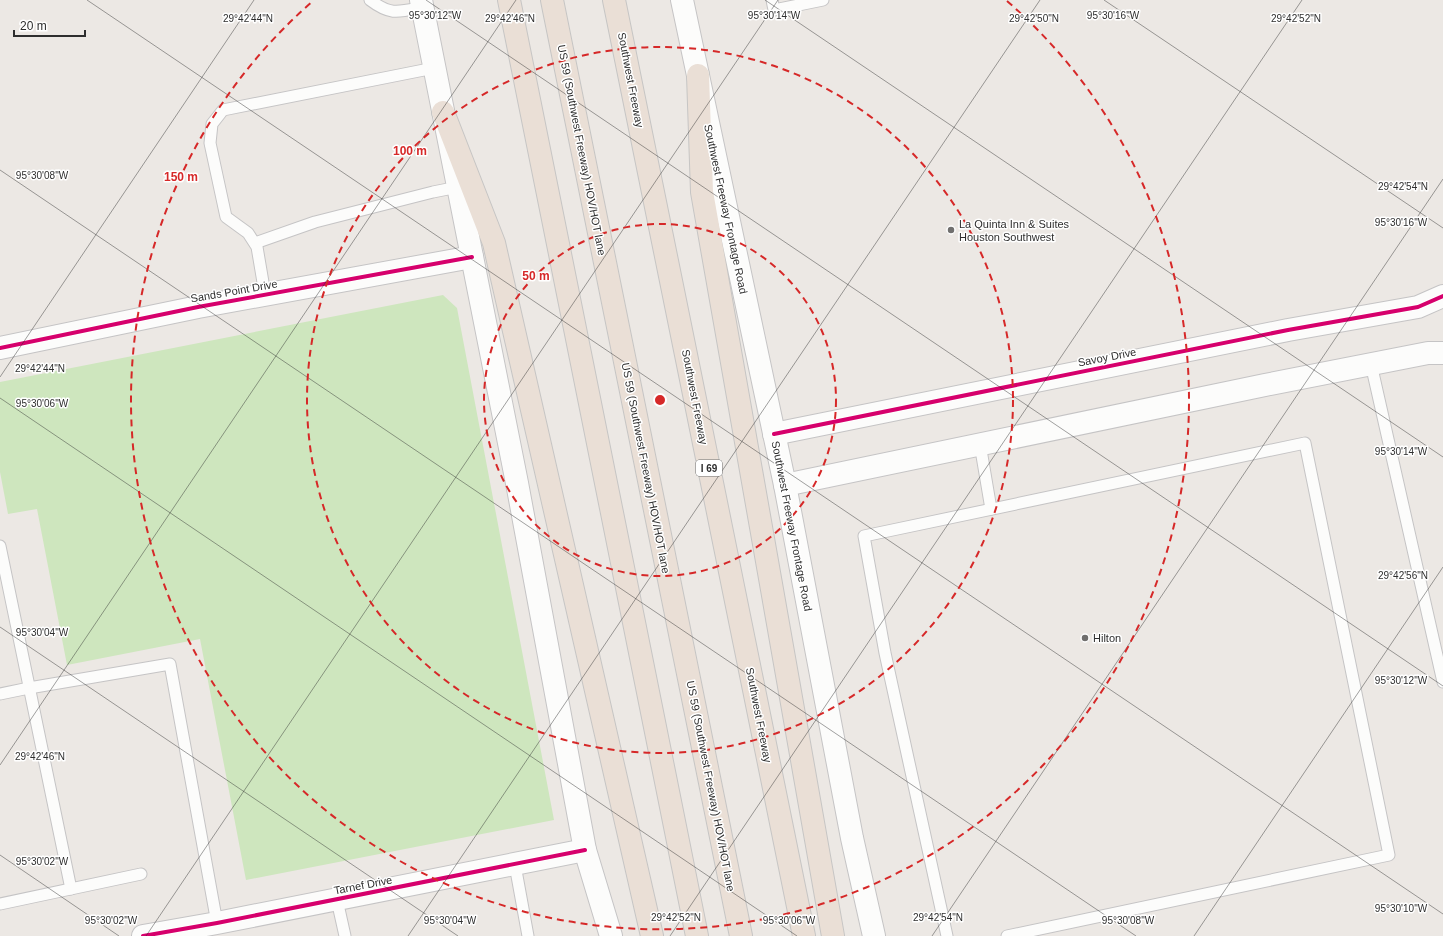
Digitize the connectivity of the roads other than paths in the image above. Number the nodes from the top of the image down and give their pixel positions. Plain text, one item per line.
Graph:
1 (370, 0) edge
2 (509, 0) edge
3 (552, 0) edge
4 (614, 0) edge
5 (682, 0) edge
6 (772, 0) edge
7 (823, 0) edge
8 (422, 3) edge
9 (434, 68) junction
10 (698, 76) junction
11 (443, 112) junction
12 (458, 187) junction
13 (255, 243) junction
14 (472, 257) junction
15 (265, 294) junction
16 (1443, 296) edge
17 (0, 348) edge
18 (1443, 353) edge
19 (1371, 364) junction
20 (774, 434) junction
21 (980, 444) junction
22 (785, 485) junction
23 (991, 509) junction
24 (0, 546) edge
25 (1443, 682) edge
26 (29, 688) junction
27 (0, 694) edge
28 (585, 850) junction
29 (515, 864) junction
30 (141, 874) dead end
31 (71, 889) junction
32 (337, 900) junction
33 (0, 904) edge
34 (217, 923) junction
35 (149, 935) edge
36 (944, 935) edge
37 (345, 936) edge
38 (528, 936) edge
39 (611, 936) edge
40 (652, 936) edge
41 (697, 936) edge
42 (741, 936) edge
43 (804, 936) edge
44 (833, 936) edge
45 (874, 936) edge
46 (1007, 936) edge

1 - 8 lane
2 - 41 highway
3 - 42 highway, US 59 (Southwest Freeway) HOV/HOT lane
4 - 43 highway, Southwest Freeway / I 69
5 - 10 street, Southwest Freeway Frontage Road
6 - 7 lane
8 - 9 street
9 - 11 street
9 - 13 lane
10 - 20 street, Southwest Freeway Frontage Road
10 - 44 highway
11 - 12 street
11 - 40 highway
12 - 13 lane
12 - 14 street
13 - 15 lane
14 - 15 street, Sands Point Drive
14 - 28 street
15 - 17 street, Sands Point Drive
16 - 20 street, Savoy Drive
18 - 19 street
19 - 21 street
19 - 25 lane
20 - 22 street, Southwest Freeway Frontage Road
21 - 22 street
21 - 23 lane
22 - 45 street, Southwest Freeway Frontage Road
23 - 36 lane
23 - 46 lane
24 - 26 lane
26 - 27 lane
26 - 31 lane
26 - 34 lane
28 - 29 street, Tarnef Drive
28 - 39 street
29 - 32 street, Tarnef Drive
29 - 38 lane
30 - 31 lane
31 - 33 lane
32 - 34 street, Tarnef Drive
32 - 37 lane
34 - 35 street, Tarnef Drive

